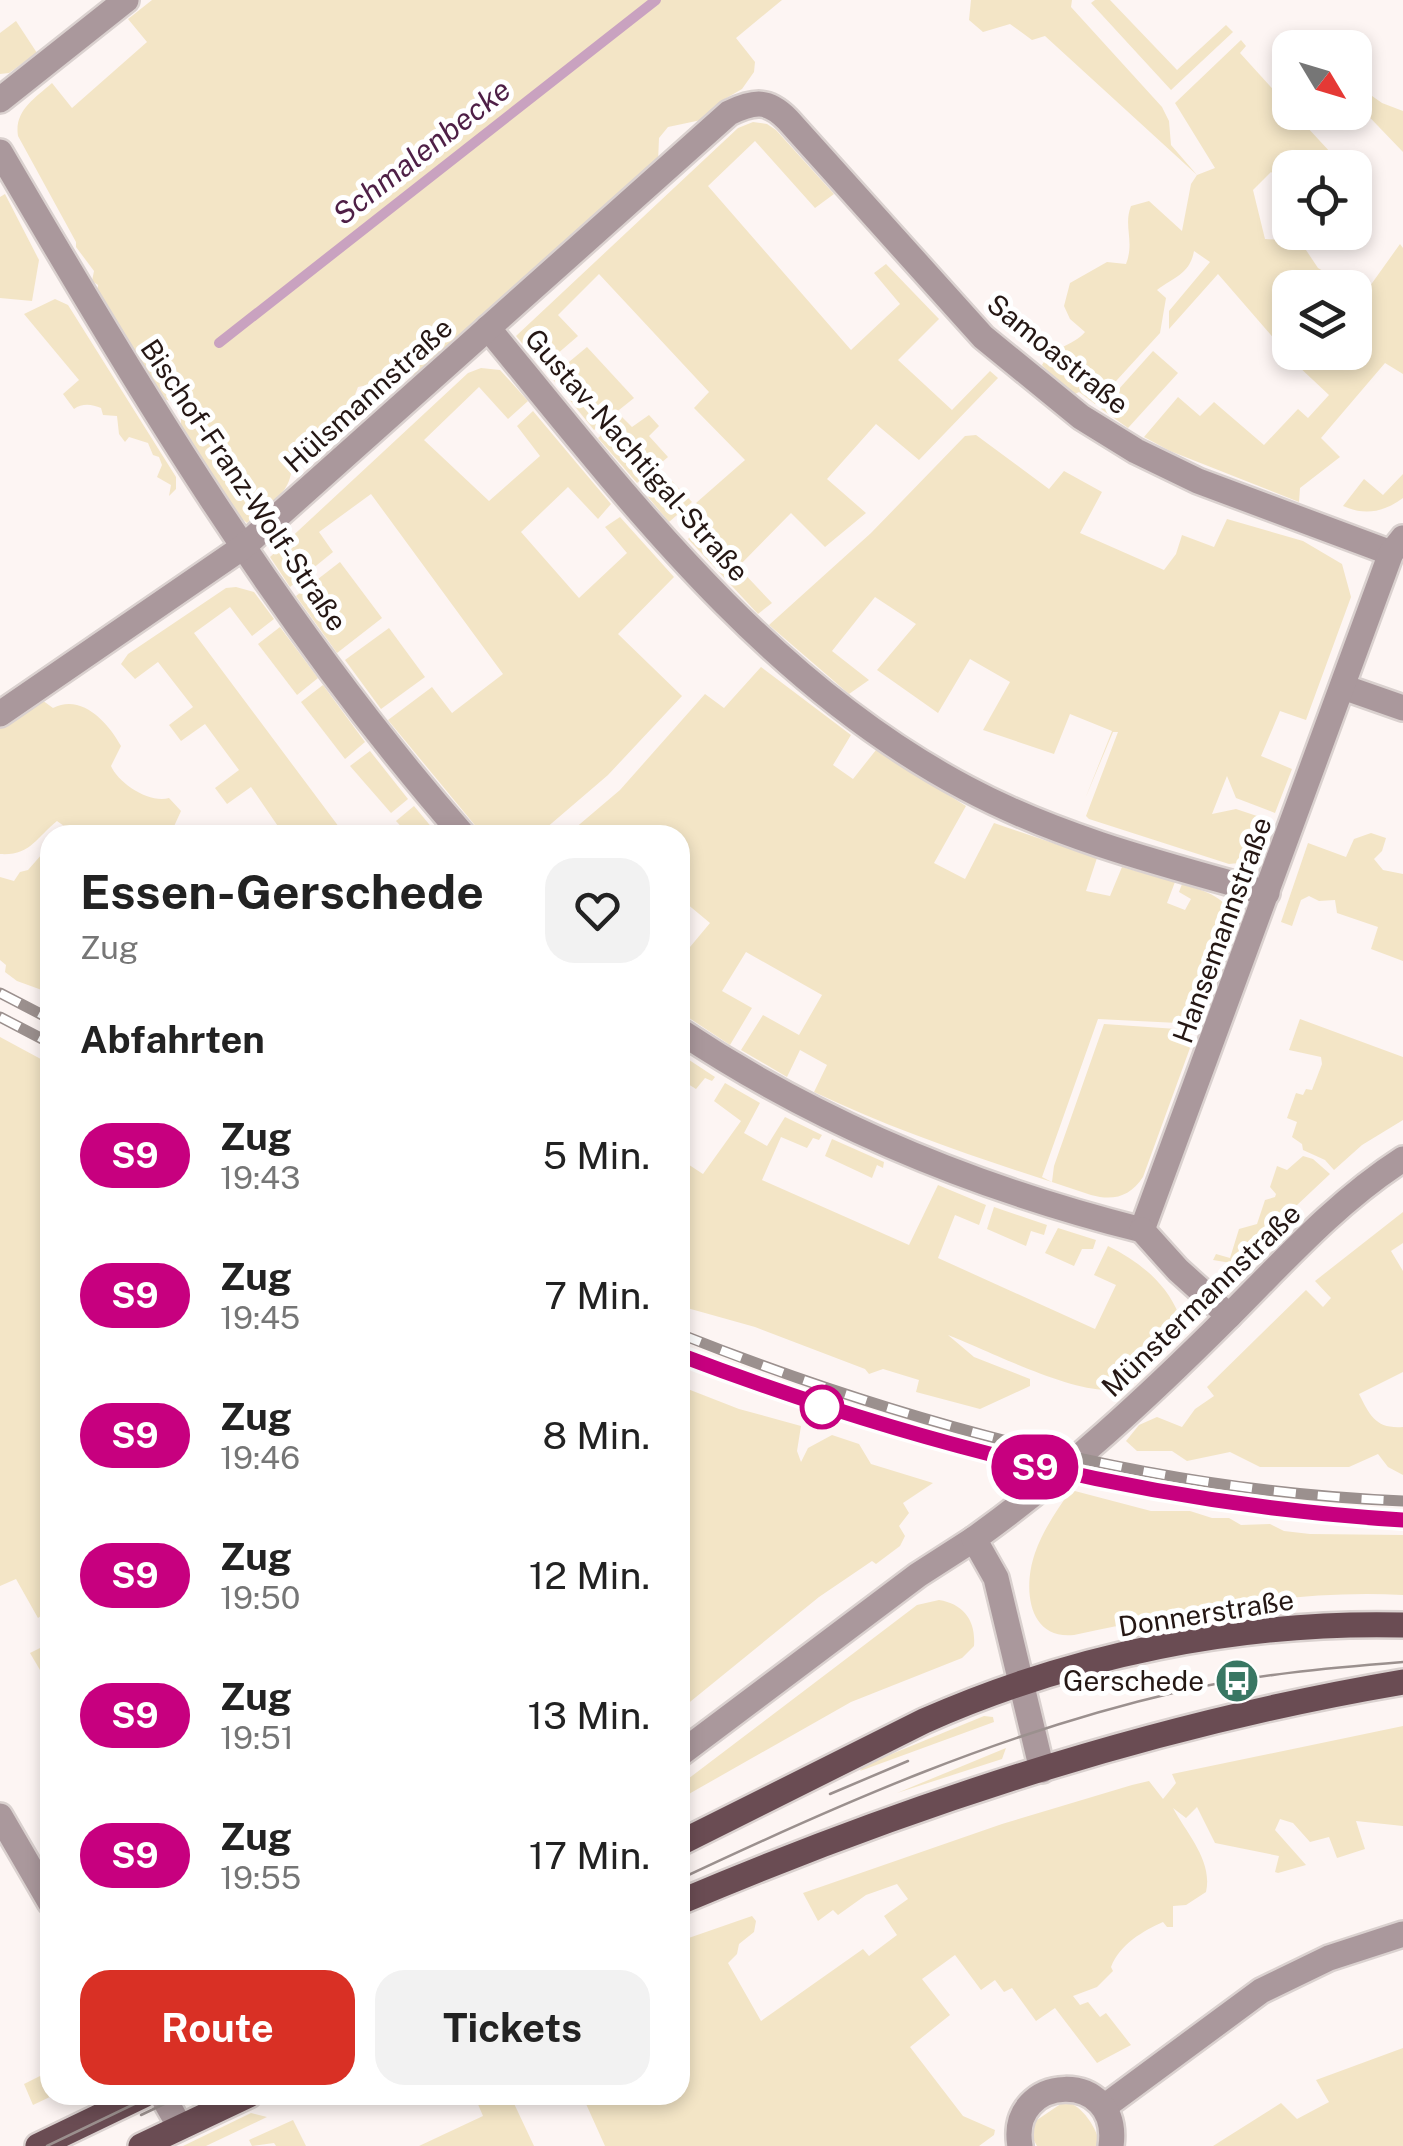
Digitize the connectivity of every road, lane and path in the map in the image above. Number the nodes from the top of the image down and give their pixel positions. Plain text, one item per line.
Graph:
1 (126, 0) edge
2 (0, 100) edge
3 (758, 102) joint
4 (0, 152) edge
5 (488, 328) junction
6 (1397, 545) edge
7 (243, 547) junction
8 (1343, 687) junction
9 (1403, 708) edge
10 (0, 714) edge
11 (454, 825) edge
12 (1267, 893) junction
13 (690, 1037) edge
14 (1403, 1159) edge
15 (1142, 1230) junction
16 (1229, 1316) junction
17 (974, 1540) junction
18 (1403, 1625) edge
19 (1403, 1682) edge
20 (1021, 1684) junction
21 (690, 1746) edge
22 (1042, 1770) junction
23 (0, 1816) edge
24 (690, 1838) edge
25 (40, 1885) edge
26 (690, 1898) edge
27 (1403, 1934) edge
28 (123, 2105) edge
29 (168, 2105) edge
30 (227, 2105) edge
31 (1104, 2107) junction
32 (180, 2127) junction
33 (38, 2146) edge
34 (141, 2146) edge
35 (1020, 2146) edge
36 (1111, 2146) edge

1 - 2 street
3 - 5 street, Hülsmannstraße
3 - 6 street, Samoastraße
4 - 7 street, Bischof-Franz-Wolf-Straße
5 - 7 street, Hülsmannstraße
5 - 12 street, Gustav-Nachtigal-Straße
6 - 8 street, Hansemannstraße
7 - 10 street, Hülsmannstraße
7 - 11 street, Bischof-Franz-Wolf-Straße
8 - 9 street
8 - 12 street, Hansemannstraße
12 - 15 street, Hansemannstraße
13 - 15 street
14 - 16 street, Münstermannstraße
15 - 16 street
16 - 17 street, Münstermannstraße
17 - 20 street
17 - 21 street
18 - 20 main road, Donnerstraße
19 - 22 main road
20 - 22 street
20 - 24 main road, Donnerstraße
22 - 26 main road
23 - 25 street
27 - 31 street
28 - 33 main road
29 - 32 street
30 - 32 main road
31 - 35 street
31 - 36 street
32 - 34 main road

